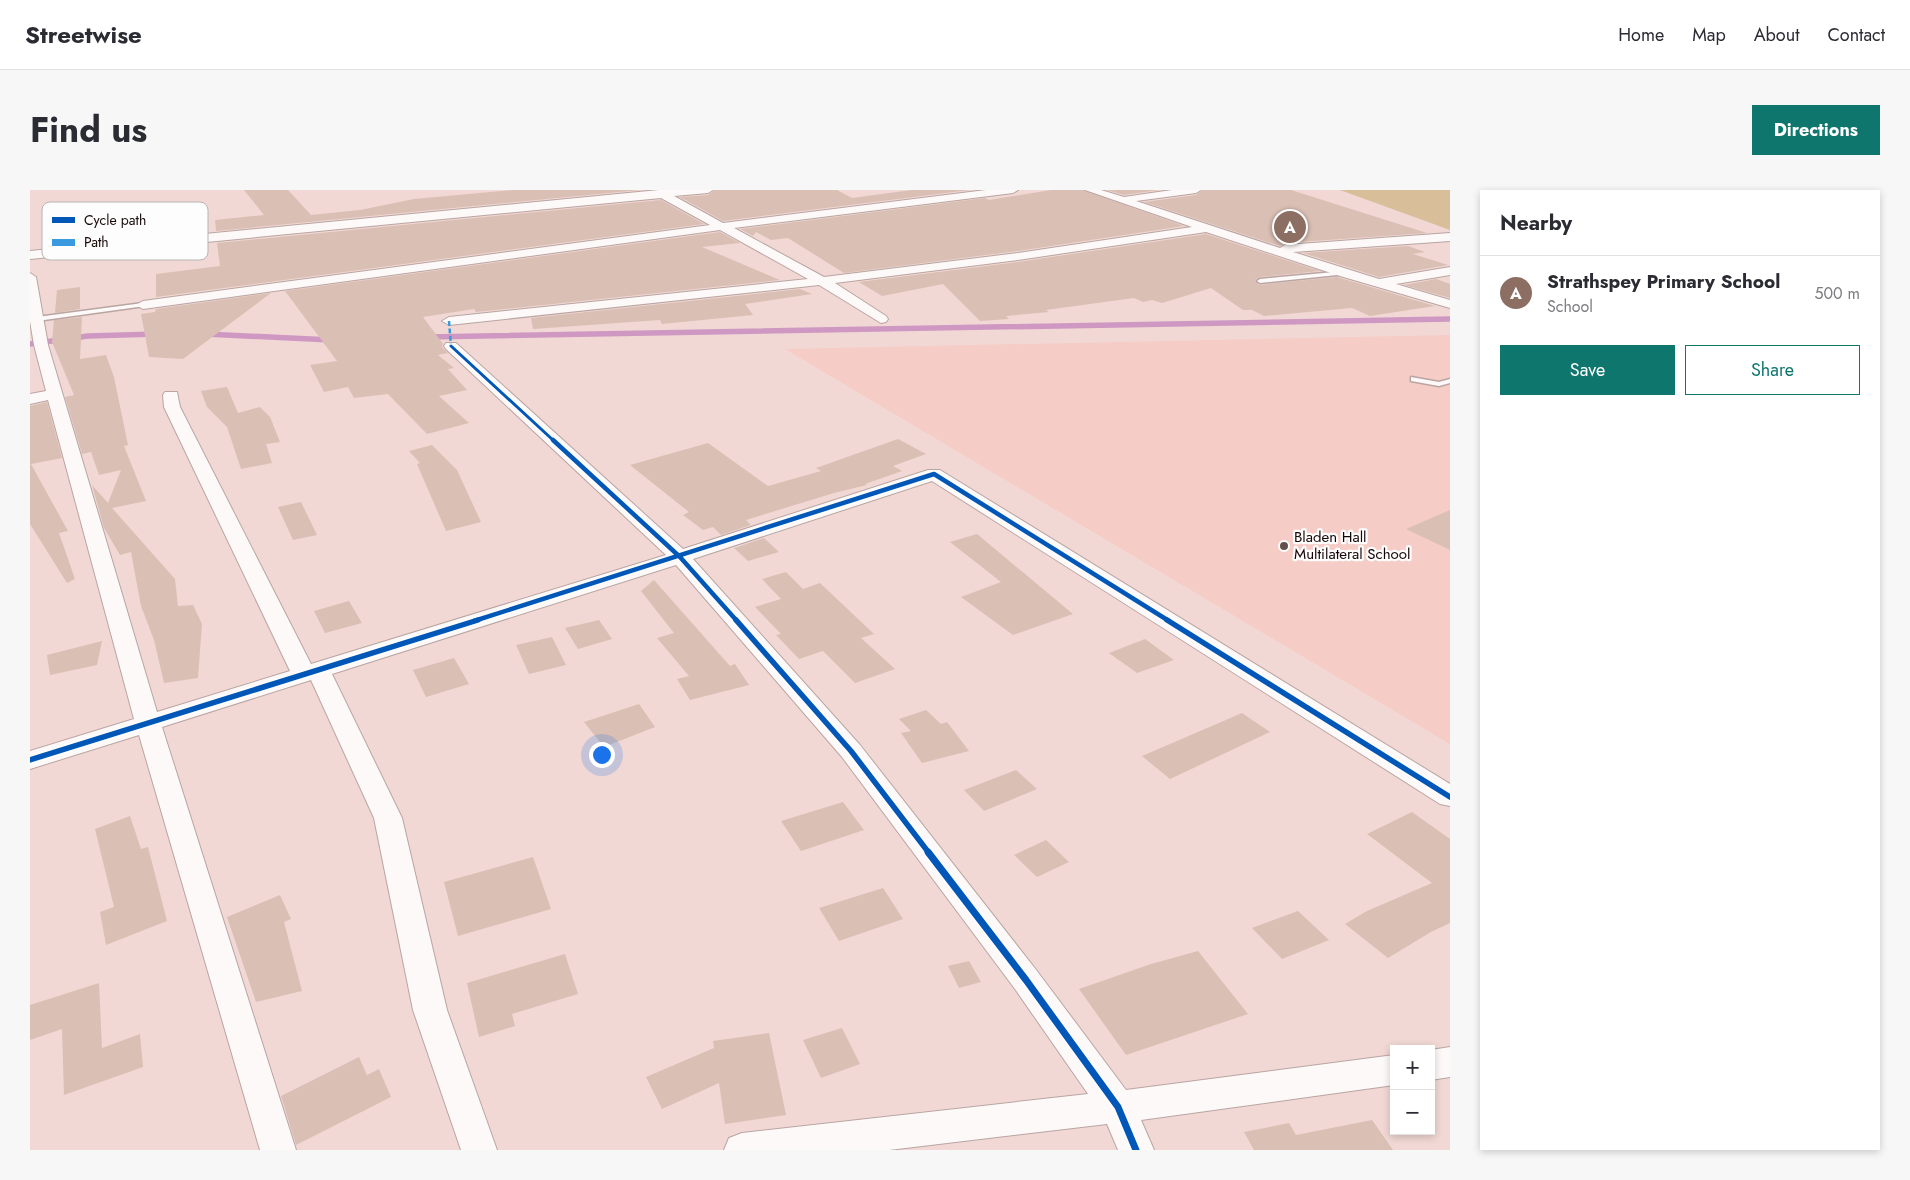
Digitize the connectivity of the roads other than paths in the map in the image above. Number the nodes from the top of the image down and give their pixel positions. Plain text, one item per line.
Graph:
1 (651, 190) edge
2 (708, 190) edge
3 (1013, 190) edge
4 (1090, 190) edge
5 (1196, 190) edge
6 (663, 195) junction
7 (1121, 200) junction
8 (721, 228) junction
9 (1208, 228) junction
10 (1450, 236) edge
11 (208, 238) edge
12 (1273, 250) junction
13 (1450, 271) edge
14 (1345, 273) junction
15 (30, 277) edge
16 (822, 281) junction
17 (1260, 281) dead end
18 (1378, 283) junction
19 (1450, 304) edge
20 (143, 305) joint
21 (37, 319) junction
22 (880, 319) dead end
23 (449, 321) dead end
24 (451, 346) dead end
25 (1414, 379) dead end
26 (1450, 381) edge
27 (55, 394) junction
28 (171, 395) dead end
29 (30, 399) edge
30 (680, 557) junction
31 (311, 672) junction
32 (148, 723) junction
33 (30, 760) edge
34 (1450, 797) edge
35 (1450, 1062) edge
36 (1435, 1064) edge
37 (1390, 1071) edge
38 (1118, 1107) junction
39 (278, 1150) edge
40 (479, 1150) edge
41 (742, 1150) edge
42 (1136, 1150) edge

1 - 6 street
2 - 6 street
3 - 8 street
4 - 7 street
5 - 7 street
6 - 8 street
6 - 11 street
7 - 9 street
8 - 16 street
8 - 20 street
9 - 12 street
9 - 16 street
10 - 12 street
12 - 14 street
13 - 18 street
14 - 17 lane
14 - 18 street
15 - 21 street
16 - 22 street
16 - 23 street
18 - 19 street
20 - 21 lane
21 - 27 street
24 - 30 street
25 - 26 lane
27 - 29 street
27 - 32 street
28 - 31 street
30 - 31 street
30 - 34 street
30 - 38 street
31 - 32 street
31 - 40 street
32 - 33 street
32 - 39 street
35 - 36 street
37 - 38 street
38 - 41 street
38 - 42 street

